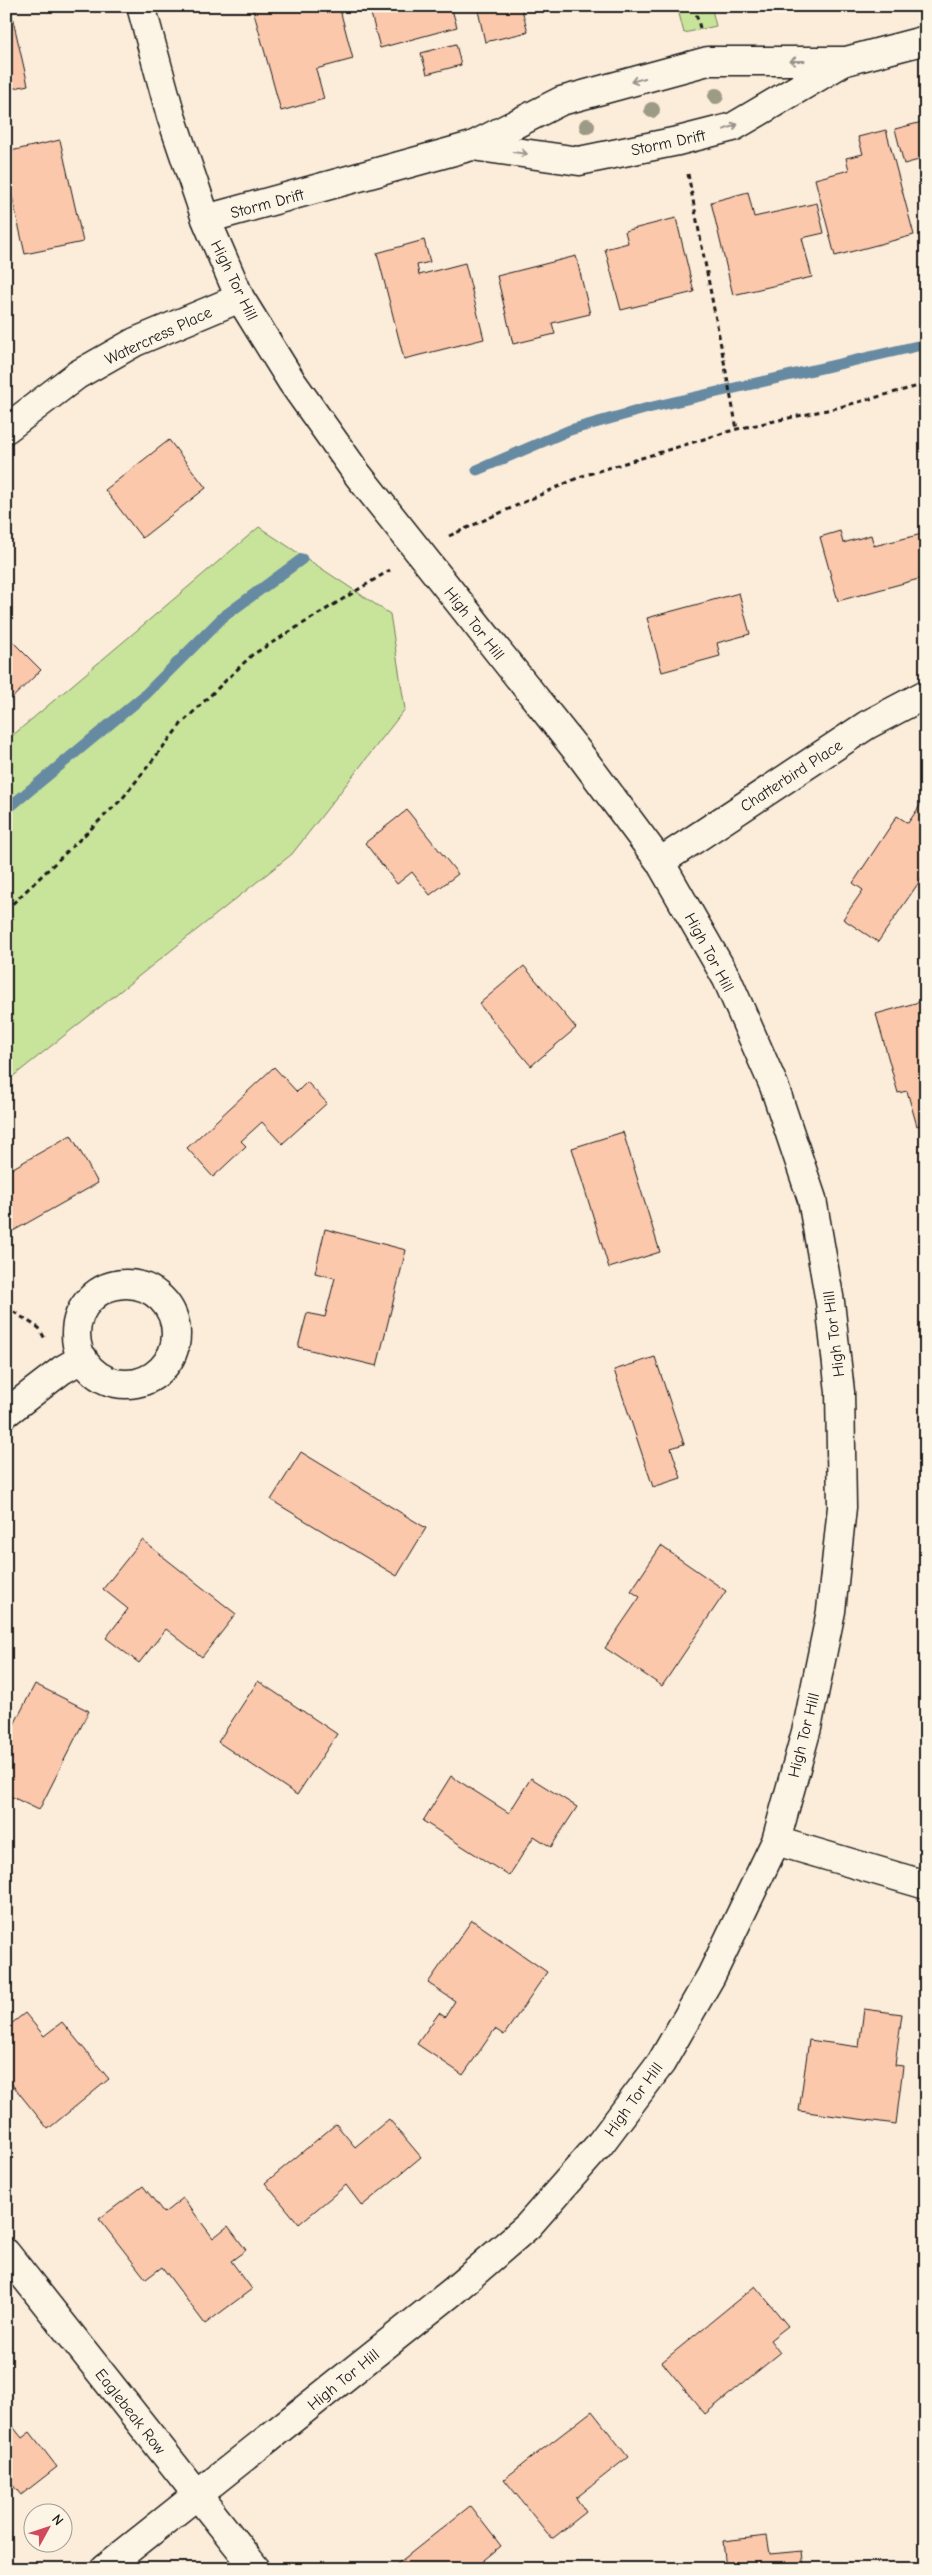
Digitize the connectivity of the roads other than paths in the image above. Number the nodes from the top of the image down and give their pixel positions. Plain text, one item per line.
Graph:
1 (141, 6) edge
2 (926, 40) edge
3 (846, 61) junction
4 (472, 146) junction
5 (206, 219) junction
6 (240, 298) junction
7 (6, 429) edge
8 (926, 694) edge
9 (660, 862) junction
10 (72, 1364) road end
11 (6, 1413) edge
12 (776, 1840) junction
13 (926, 1885) edge
14 (6, 2253) edge
15 (199, 2496) junction
16 (104, 2569) edge
17 (256, 2569) edge

1 - 5 street, High Tor Hill
2 - 3 street, Storm Drift
3 -> 4 street, Storm Drift
4 -> 3 street, Storm Drift
4 - 5 street, Storm Drift
5 - 6 street, High Tor Hill
6 - 7 street, Watercress Place
6 - 9 street, High Tor Hill
8 - 9 street, Chatterbird Place
9 - 12 street, High Tor Hill
10 - 11 street
12 - 13 street
12 - 15 street, High Tor Hill
14 - 15 street, Eaglebeak Row
15 - 16 street, High Tor Hill
15 - 17 street, Eaglebeak Row

